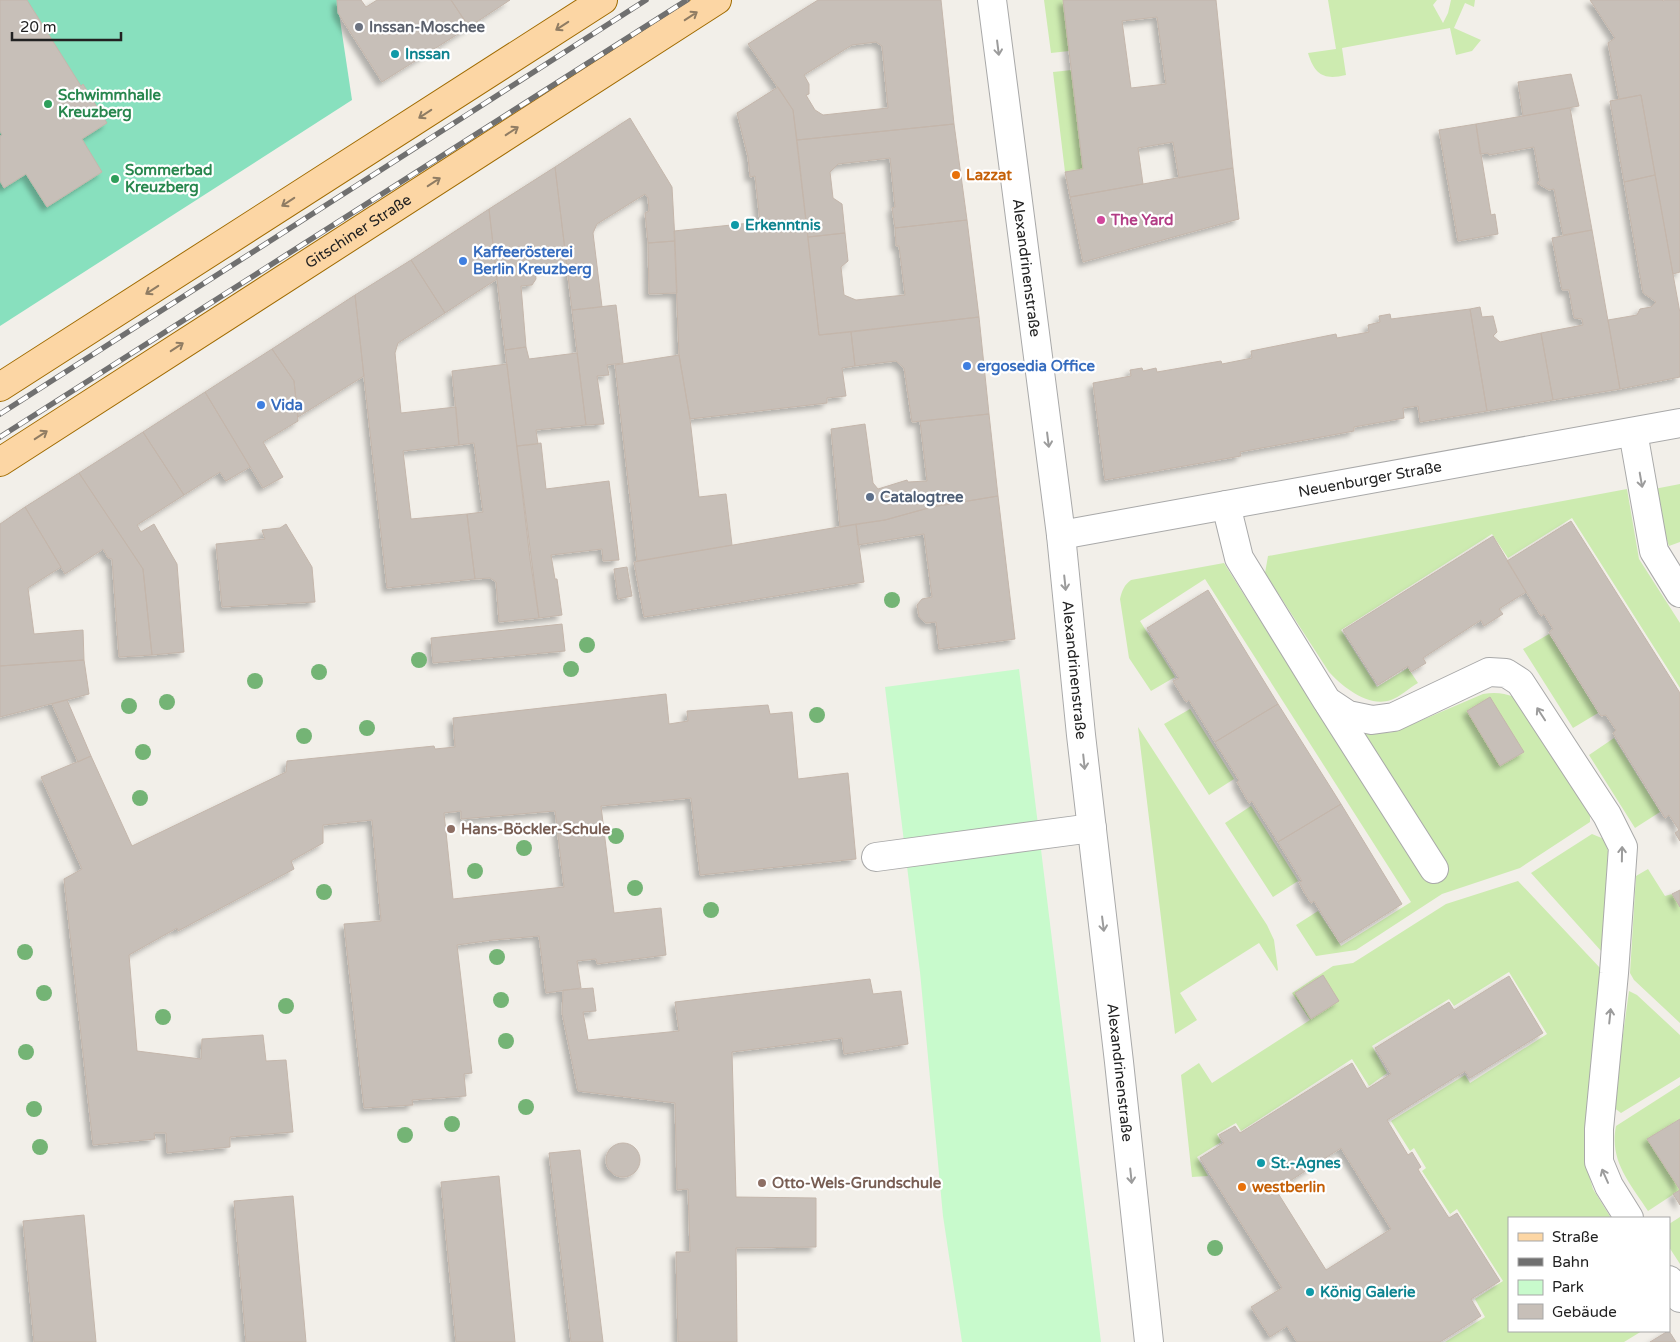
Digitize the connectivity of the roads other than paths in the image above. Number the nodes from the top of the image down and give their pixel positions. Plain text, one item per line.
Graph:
1 (603, 0) edge
2 (717, 0) edge
3 (992, 0) edge
4 (0, 388) edge
5 (1680, 423) edge
6 (1633, 432) junction
7 (0, 462) edge
8 (1226, 505) junction
9 (1061, 535) junction
10 (1680, 593) edge
11 (1327, 701) junction
12 (1092, 828) junction
13 (876, 857) dead end
14 (1434, 869) dead end
15 (1629, 1217) edge
16 (1670, 1282) edge
17 (1680, 1298) edge
18 (1149, 1342) edge

1 -> 4 main road
7 -> 2 main road, Gitschiner Straße
3 -> 9 street, Alexandrinenstraße
5 - 6 street, Neuenburger Straße
6 - 8 street, Neuenburger Straße
6 -> 10 street
8 - 9 street, Neuenburger Straße
8 - 11 street
9 -> 12 street, Alexandrinenstraße
11 - 14 street
15 -> 11 street
12 - 13 street
12 -> 18 street, Alexandrinenstraße
16 - 17 street

